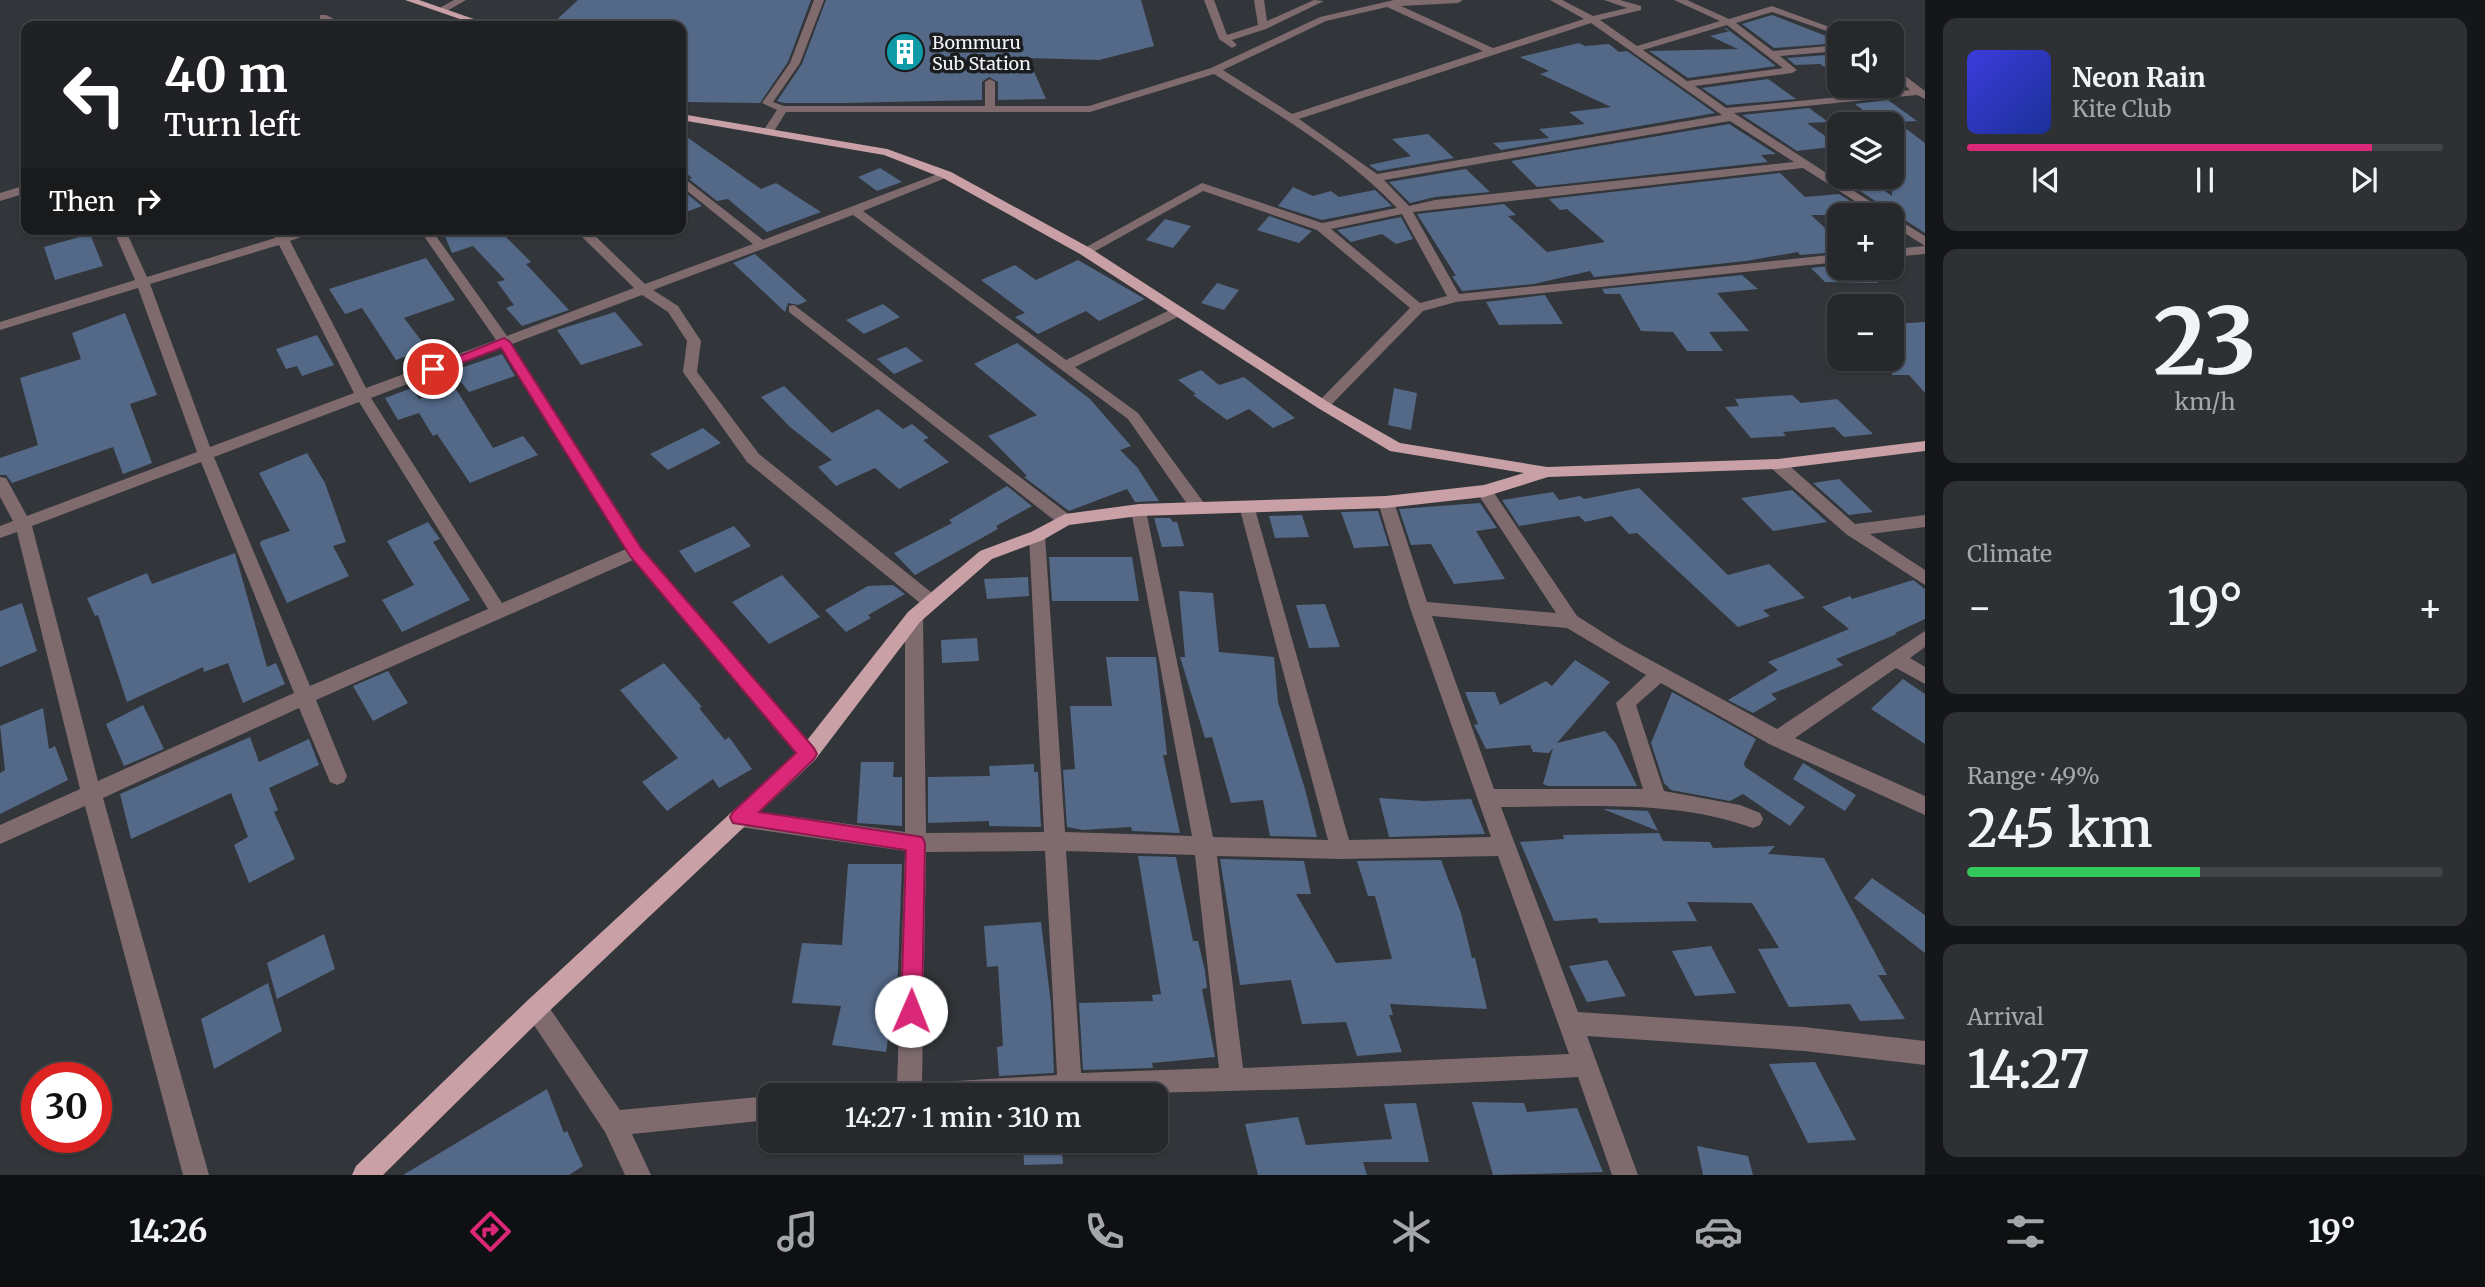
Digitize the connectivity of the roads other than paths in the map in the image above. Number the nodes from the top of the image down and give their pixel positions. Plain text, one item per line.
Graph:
1 (410, 0) edge
2 (461, 0) edge
3 (819, 0) edge
4 (1209, 0) edge
5 (1259, 0) edge
6 (1407, 0) edge
7 (1458, 0) edge
8 (1555, 0) edge
9 (1609, 0) edge
10 (1679, 0) edge
11 (1319, 1) edge
12 (1388, 4) junction
13 (444, 9) junction
14 (323, 17) dead end
15 (1592, 19) junction
16 (332, 21) edge
17 (476, 21) edge
18 (1730, 22) junction
19 (1263, 27) junction
20 (1827, 28) edge
21 (1224, 39) junction
22 (1637, 49) junction
23 (1827, 49) edge
24 (1495, 52) junction
25 (1772, 54) junction
26 (1246, 55) junction
27 (1215, 70) junction
28 (1904, 79) edge
29 (990, 82) dead end
30 (1687, 83) junction
31 (1922, 95) edge
32 (783, 109) junction
33 (990, 109) junction
34 (1728, 114) junction
35 (686, 118) edge
36 (1291, 118) junction
37 (769, 131) junction
38 (1807, 164) junction
39 (947, 175) junction
40 (1375, 178) junction
41 (686, 184) edge
42 (21, 191) edge
43 (0, 197) edge
44 (1867, 203) edge
45 (853, 209) junction
46 (1406, 210) junction
47 (1321, 227) junction
48 (1904, 228) edge
49 (122, 235) edge
50 (280, 235) edge
51 (429, 235) edge
52 (586, 235) edge
53 (1925, 242) edge
54 (762, 245) junction
55 (1925, 250) edge
56 (1085, 251) junction
57 (1904, 252) edge
58 (1827, 259) edge
59 (143, 284) junction
60 (645, 291) junction
61 (1455, 298) junction
62 (1418, 308) junction
63 (794, 309) dead end
64 (1179, 311) junction
65 (0, 326) edge
66 (504, 342) junction
67 (1065, 366) junction
68 (363, 396) junction
69 (1323, 405) junction
70 (1925, 446) edge
71 (206, 456) junction
72 (1777, 464) junction
73 (1547, 472) junction
74 (0, 482) edge
75 (1484, 491) junction
76 (1386, 502) junction
77 (1247, 506) junction
78 (1198, 507) junction
79 (1139, 510) junction
80 (1065, 520) junction
81 (1925, 520) edge
82 (23, 524) junction
83 (1852, 530) junction
84 (0, 532) edge
85 (1037, 536) junction
86 (636, 552) junction
87 (1925, 579) edge
88 (931, 602) junction
89 (1419, 608) junction
90 (499, 612) junction
91 (914, 617) junction
92 (1571, 621) junction
93 (1925, 638) edge
94 (1896, 658) junction
95 (1659, 674) junction
96 (1925, 677) edge
97 (304, 697) junction
98 (1777, 739) junction
99 (808, 754) junction
100 (337, 776) dead end
101 (92, 795) junction
102 (1486, 797) junction
103 (1656, 798) junction
104 (1925, 806) edge
105 (740, 817) junction
106 (1753, 819) dead end
107 (0, 835) edge
108 (1055, 841) junction
109 (916, 843) junction
110 (1504, 846) junction
111 (1205, 847) junction
112 (1341, 850) junction
113 (536, 1008) junction
114 (1572, 1023) junction
115 (1925, 1053) edge
116 (1586, 1065) junction
117 (1232, 1080) junction
118 (909, 1083) edge
119 (1070, 1083) edge
120 (1135, 1083) edge
121 (758, 1109) edge
122 (614, 1123) junction
123 (196, 1175) edge
124 (365, 1175) edge
125 (638, 1175) edge
126 (1625, 1175) edge

1 - 13 main road
2 - 13 street
3 - 32 street
4 - 21 street
5 - 19 street
6 - 12 street
7 - 12 street
8 - 15 street
9 - 15 street
10 - 18 street
11 - 19 street
12 - 24 street
12 - 26 street
13 - 17 main road
14 - 16 street
15 - 22 street
15 - 24 street
18 - 20 street
18 - 22 street
18 - 25 street
19 - 21 street
21 - 26 street
22 - 30 street
23 - 25 street
24 - 36 street
25 - 30 street
26 - 27 street
27 - 33 street
27 - 36 street
28 - 31 street
29 - 33 street
30 - 34 street
31 - 34 street
32 - 33 street
32 - 37 street
34 - 38 street
34 - 40 street
35 - 37 main road
36 - 40 street
37 - 39 main road
38 - 44 street
38 - 46 street
39 - 45 street
39 - 56 main road
40 - 46 street
41 - 54 street
42 - 43 street
45 - 54 street
45 - 67 street
46 - 47 street
46 - 61 street
47 - 56 street
47 - 62 street
48 - 53 street
49 - 59 street
50 - 59 street
50 - 68 street
51 - 66 street
52 - 60 street
54 - 60 street
55 - 57 street
56 - 64 main road
58 - 61 street
59 - 65 street
59 - 71 street
60 - 66 street
60 - 88 street
61 - 62 street
62 - 69 street
63 - 80 street
64 - 67 street
64 - 69 main road
66 - 68 street
66 - 86 street
67 - 78 street
68 - 71 street
68 - 90 street
69 - 73 main road
70 - 72 main road
71 - 82 street
71 - 97 street
72 - 73 main road
72 - 83 street
73 - 75 main road
74 - 82 street
75 - 76 main road
75 - 92 street
76 - 77 main road
76 - 89 street
77 - 78 main road
77 - 112 street
78 - 79 main road
79 - 80 main road
79 - 111 street
80 - 85 main road
81 - 83 street
82 - 84 street
82 - 101 street
83 - 87 street
85 - 88 main road
85 - 108 street
86 - 90 street
86 - 99 street
88 - 91 main road
89 - 92 street
89 - 102 street
90 - 97 street
91 - 99 main road
91 - 109 street
92 - 95 street
93 - 94 street
94 - 96 street
94 - 98 street
95 - 98 street
95 - 103 street
97 - 100 street
97 - 101 street
98 - 104 street
99 - 105 main road
101 - 107 street
101 - 123 street
102 - 103 street
102 - 110 street
103 - 106 street
105 - 109 street
105 - 113 main road
108 - 109 street
108 - 111 street
108 - 119 street
109 - 118 street
110 - 112 street
110 - 114 street
111 - 112 street
111 - 117 street
113 - 122 street
113 - 124 main road
114 - 115 street
114 - 116 street
116 - 117 street
116 - 126 street
117 - 120 street
121 - 122 street
122 - 125 street

